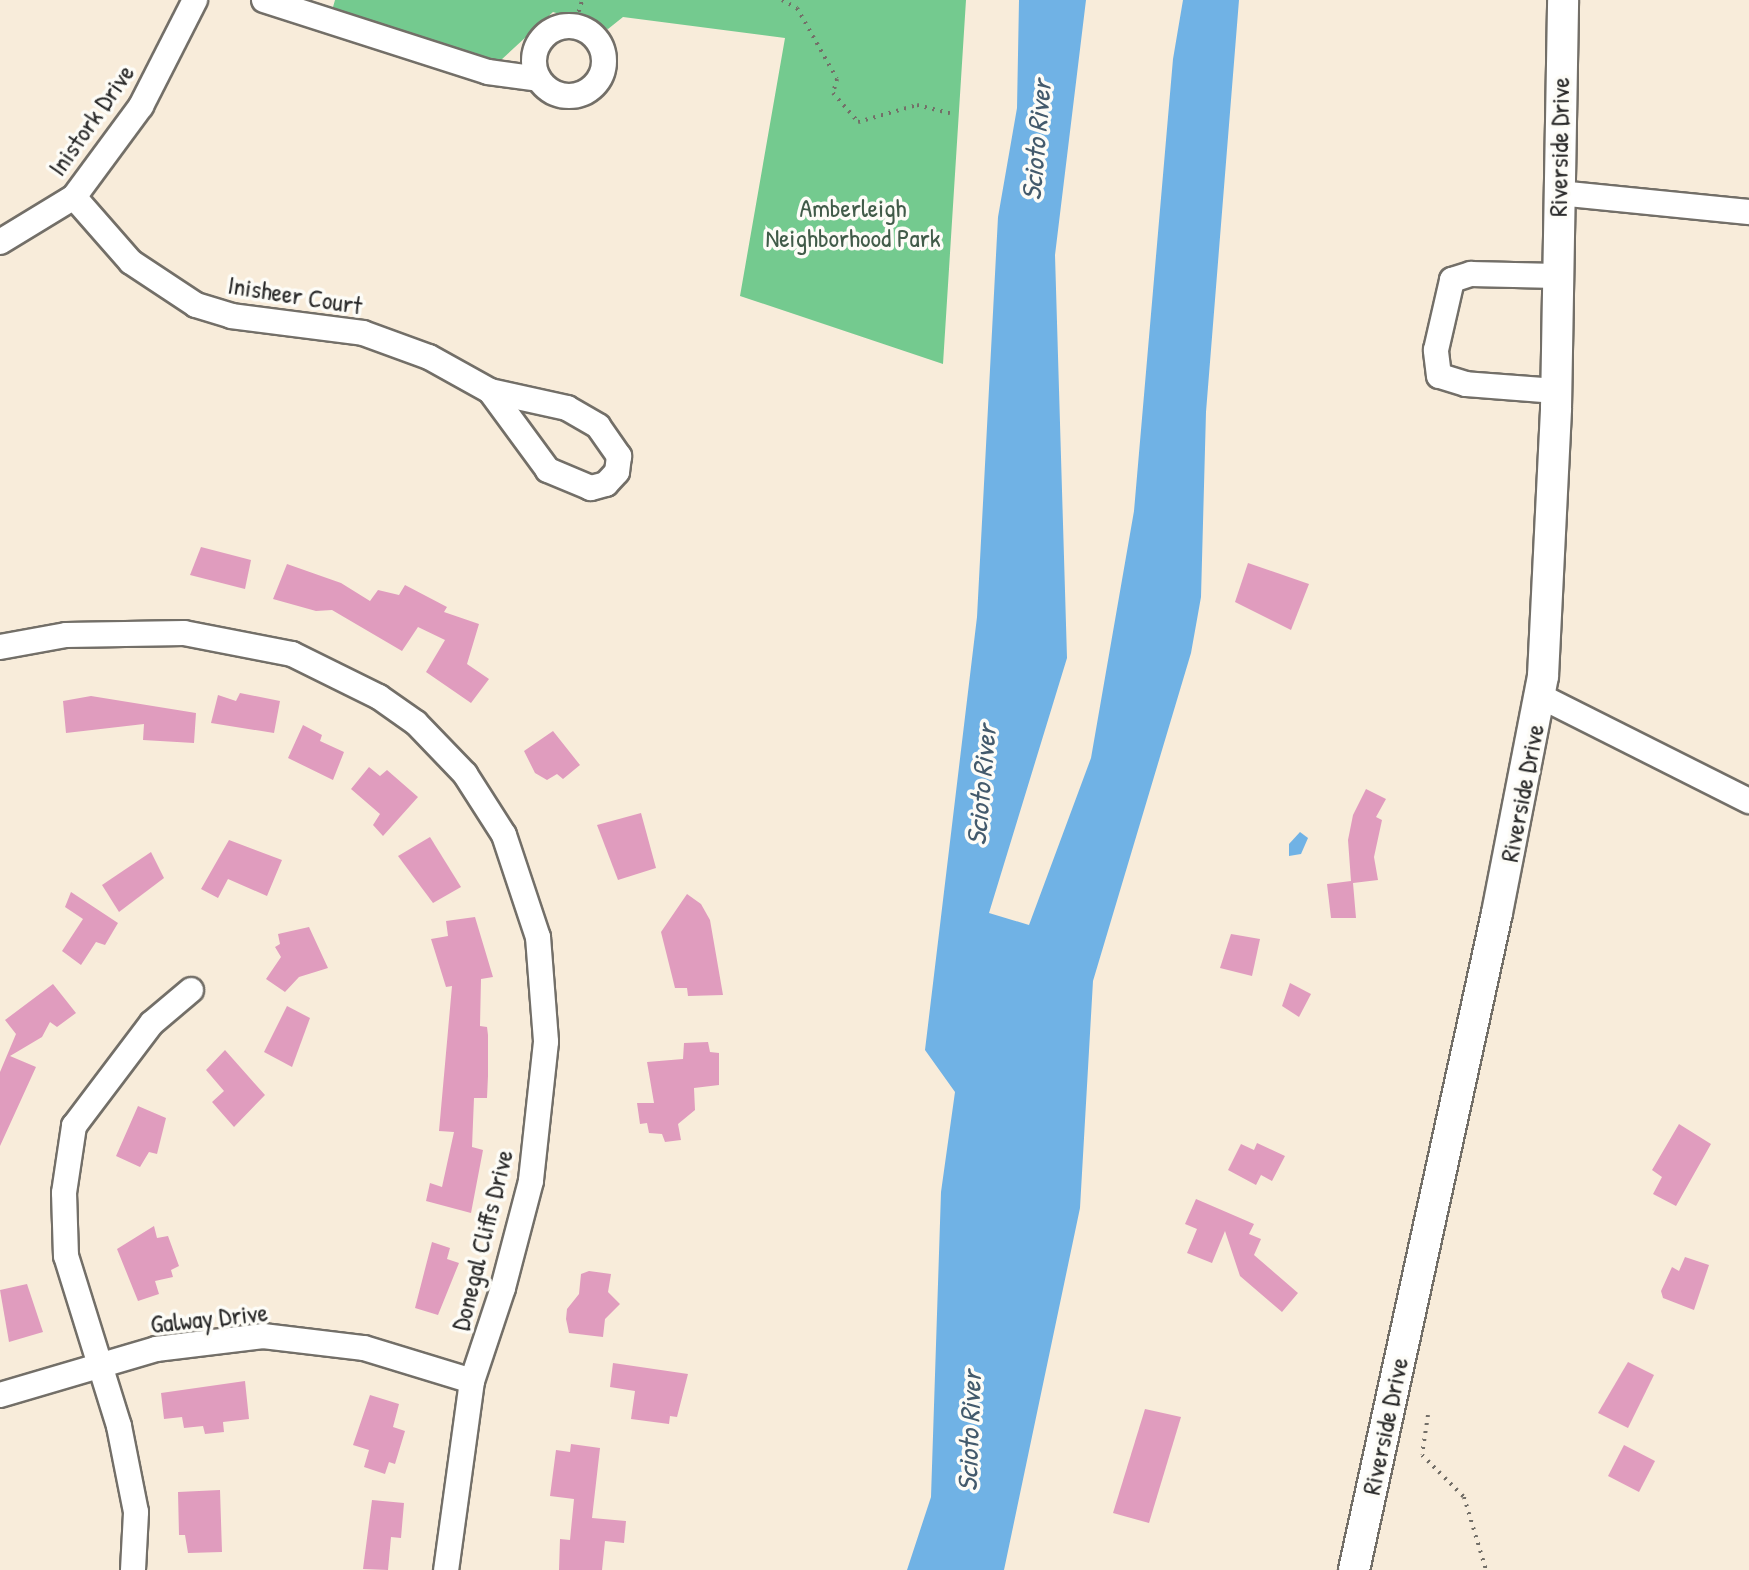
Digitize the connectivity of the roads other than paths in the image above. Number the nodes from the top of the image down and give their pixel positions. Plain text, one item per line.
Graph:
1 (195, 0) edge
2 (264, 0) edge
3 (1563, 0) edge
4 (539, 79) junction
5 (1558, 193) junction
6 (74, 197) junction
7 (1749, 212) edge
8 (0, 242) edge
9 (1557, 276) junction
10 (490, 391) junction
11 (1556, 391) junction
12 (0, 647) edge
13 (1540, 696) junction
14 (1749, 801) edge
15 (191, 990) dead end
16 (99, 1367) junction
17 (472, 1381) junction
18 (0, 1395) edge
19 (133, 1570) edge
20 (446, 1570) edge
21 (1354, 1570) edge

1 - 6 street, Inistork Drive
2 - 4 street
3 - 5 main road, Riverside Drive
4 - 4 street
5 - 7 street
5 - 9 main road, Riverside Drive
6 - 8 street, Inistork Drive
6 - 10 street, Inisheer Court
9 - 11 main road, Riverside Drive
9 - 11 street
10 - 10 street, Inisheer Court
11 - 13 main road, Riverside Drive
12 - 17 street, Donegal Cliffs Drive
13 - 14 street
13 - 21 main road, Riverside Drive
15 - 16 street
16 - 17 street, Galway Drive
16 - 18 street, Galway Drive
16 - 19 street
17 - 20 street, Donegal Cliffs Drive

